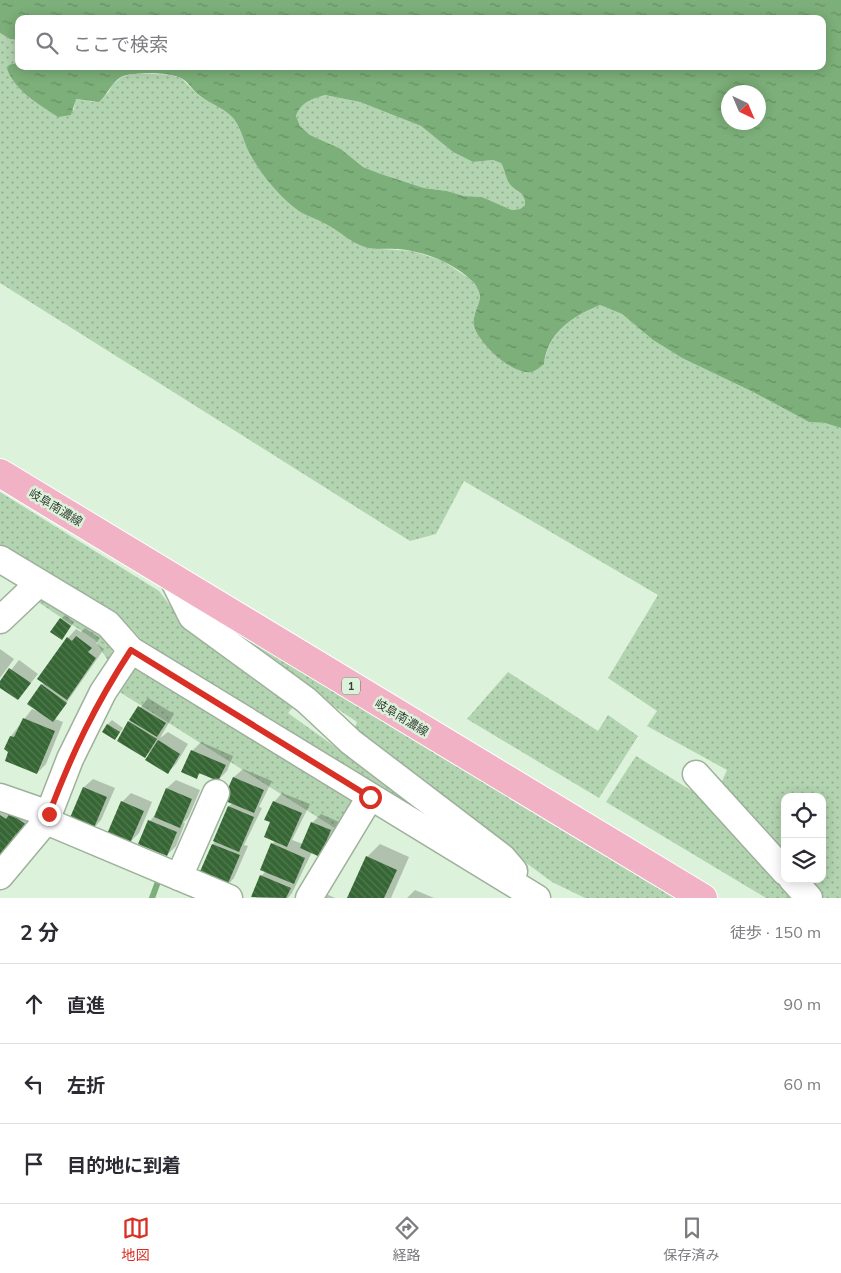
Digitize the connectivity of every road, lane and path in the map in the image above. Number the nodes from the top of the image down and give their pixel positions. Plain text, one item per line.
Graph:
1 (0, 473) edge
2 (0, 559) edge
3 (172, 577) junction
4 (39, 583) junction
5 (0, 620) edge
6 (131, 650) junction
7 (696, 774) dead end
8 (216, 793) dead end
9 (0, 797) edge
10 (370, 797) junction
11 (48, 817) junction
12 (781, 868) edge
13 (0, 876) edge
14 (179, 877) junction
15 (796, 883) edge
16 (229, 898) edge
17 (309, 898) edge
18 (537, 898) edge
19 (703, 898) edge
20 (809, 898) edge

1 - 3 main road, 岐阜南濃線 / 1
2 - 4 street
3 - 18 street
3 - 19 main road, 岐阜南濃線 / 1
4 - 5 street
4 - 6 street
6 - 10 street
6 - 11 street
7 - 12 street
8 - 14 street
9 - 11 street
10 - 17 street
10 - 18 street
11 - 13 street
11 - 14 street
14 - 16 street
15 - 20 street

